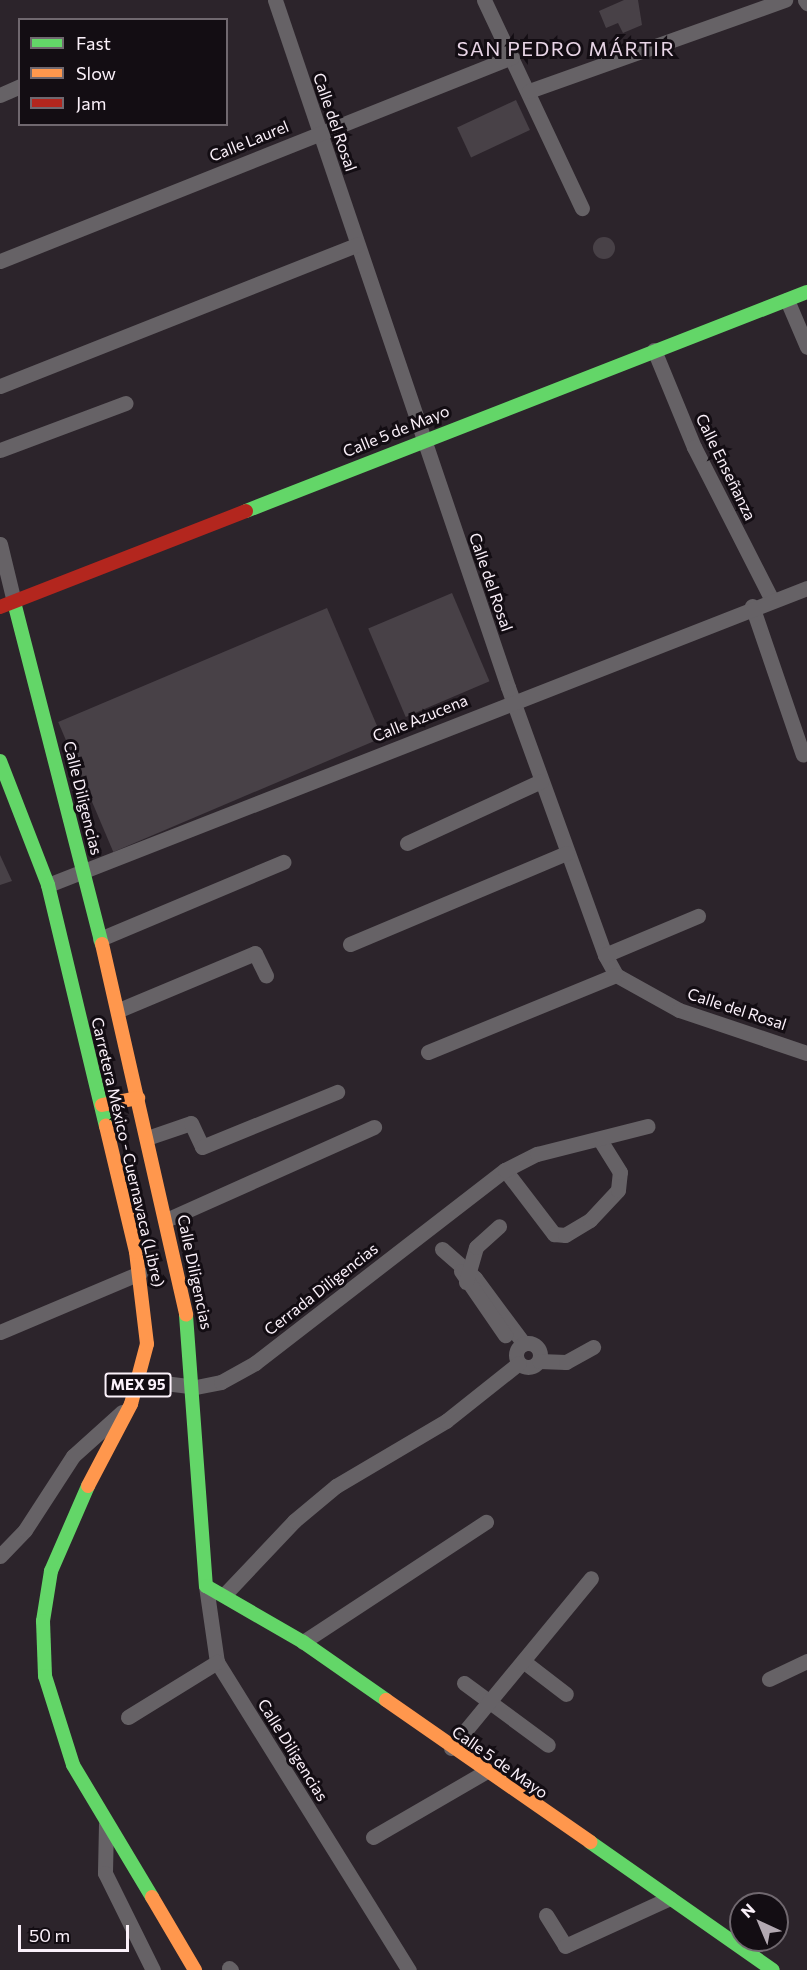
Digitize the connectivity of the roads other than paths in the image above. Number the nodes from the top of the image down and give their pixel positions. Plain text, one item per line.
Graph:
1 (275, 0) edge
2 (484, 0) edge
3 (785, 0) edge
4 (512, 57) junction
5 (18, 87) edge
6 (529, 91) junction
7 (0, 95) edge
8 (319, 132) junction
9 (582, 208) dead end
10 (357, 245) junction
11 (0, 261) edge
12 (807, 292) edge
13 (787, 300) junction
14 (807, 347) edge
15 (654, 350) junction
16 (0, 386) edge
17 (126, 403) dead end
18 (422, 438) junction
19 (0, 450) edge
20 (0, 544) edge
21 (807, 588) edge
22 (771, 598) junction
23 (7, 605) edge
24 (752, 606) junction
25 (513, 700) junction
26 (803, 755) dead end
27 (0, 762) edge
28 (541, 781) junction
29 (407, 843) dead end
30 (567, 853) junction
31 (283, 862) dead end
32 (83, 873) junction
33 (48, 885) junction
34 (698, 916) dead end
35 (100, 939) junction
36 (350, 944) dead end
37 (605, 955) junction
38 (616, 975) junction
39 (266, 976) dead end
40 (119, 1010) junction
41 (428, 1052) dead end
42 (807, 1053) edge
43 (337, 1092) dead end
44 (138, 1098) junction
45 (102, 1105) junction
46 (648, 1126) dead end
47 (374, 1127) dead end
48 (147, 1138) junction
49 (600, 1140) junction
50 (505, 1170) junction
51 (166, 1220) junction
52 (499, 1226) dead end
53 (442, 1249) dead end
54 (140, 1273) junction
55 (465, 1277) junction
56 (0, 1332) edge
57 (593, 1347) dead end
58 (520, 1353) junction
59 (140, 1380) junction
60 (196, 1387) junction
61 (131, 1404) junction
62 (486, 1522) dead end
63 (0, 1556) edge
64 (591, 1578) dead end
65 (206, 1586) junction
66 (226, 1593) junction
67 (303, 1642) junction
68 (522, 1661) junction
69 (807, 1661) edge
70 (217, 1662) junction
71 (769, 1679) dead end
72 (464, 1683) dead end
73 (566, 1694) dead end
74 (489, 1702) junction
75 (128, 1717) dead end
76 (548, 1744) dead end
77 (451, 1748) junction
78 (485, 1772) junction
79 (106, 1824) junction
80 (373, 1837) dead end
81 (670, 1898) junction
82 (546, 1915) dead end
83 (153, 1970) edge
84 (195, 1970) edge
85 (410, 1970) edge
86 (773, 1970) edge

1 - 8 street, Calle del Rosal
2 - 4 street
3 - 6 street
4 - 6 street
4 - 8 street, Calle Laurel
5 - 7 street
6 - 9 street
8 - 10 street, Calle del Rosal
8 - 11 street, Calle Laurel
10 - 16 street
10 - 18 street, Calle del Rosal
12 - 13 street, Calle 5 de Mayo
13 - 14 street
13 - 15 street, Calle 5 de Mayo
15 - 18 street, Calle 5 de Mayo
15 - 22 street, Calle Enseñanza
17 - 19 street
18 - 23 street, Calle 5 de Mayo
18 - 25 street, Calle del Rosal
20 - 23 street, Calle Diligencias
21 - 22 street, Calle Azucena
22 - 24 street, Calle Azucena
23 - 32 street, Calle Diligencias
24 - 25 street, Calle Azucena
24 - 26 street
25 - 28 street, Calle del Rosal
25 - 32 street, Calle Azucena
27 - 33 street, Carretera México - Cuernavaca (Libre) / MEX 95
28 - 29 street
28 - 30 street, Calle del Rosal
30 - 36 street
30 - 37 street, Calle del Rosal
31 - 35 street
32 - 33 street, Calle Azucena
32 - 35 street, Calle Diligencias
33 - 45 street, Carretera México - Cuernavaca (Libre) / MEX 95
34 - 37 street
35 - 40 street, Calle Diligencias
37 - 38 street, Calle del Rosal
38 - 41 street
38 - 42 street, Calle del Rosal
39 - 40 street
40 - 44 street, Calle Diligencias
43 - 48 street
44 - 45 street
44 - 48 street, Calle Diligencias
45 - 54 street, Carretera México - Cuernavaca (Libre) / MEX 95
46 - 49 street, Cerrada Diligencias
47 - 51 street
48 - 51 street, Calle Diligencias
49 - 50 street, Cerrada Diligencias
49 - 50 street
50 - 60 street, Cerrada Diligencias
51 - 60 street, Calle Diligencias
52 - 55 street
53 - 55 street
54 - 56 street
54 - 59 street, Carretera México - Cuernavaca (Libre) / MEX 95
55 - 58 street
57 - 58 street
58 - 66 street
59 - 60 street, Cerrada Diligencias
59 - 61 street, Carretera México - Cuernavaca (Libre) / MEX 95
60 - 65 street, Calle Diligencias
61 - 63 street
61 - 79 street, Carretera México - Cuernavaca (Libre) / MEX 95
62 - 67 street
64 - 68 street
65 - 66 street, Calle 5 de Mayo
65 - 70 street, Calle Diligencias
66 - 67 street, Calle 5 de Mayo
67 - 77 street, Calle 5 de Mayo
68 - 73 street
68 - 74 street
69 - 71 street
70 - 75 street
70 - 85 street, Calle Diligencias
72 - 74 street
74 - 76 street
74 - 77 street
77 - 78 street, Calle 5 de Mayo
78 - 80 street
78 - 81 street, Calle 5 de Mayo
79 - 83 street
79 - 84 street, Carretera México - Cuernavaca (Libre) / MEX 95
81 - 82 street
81 - 86 street, Calle 5 de Mayo

